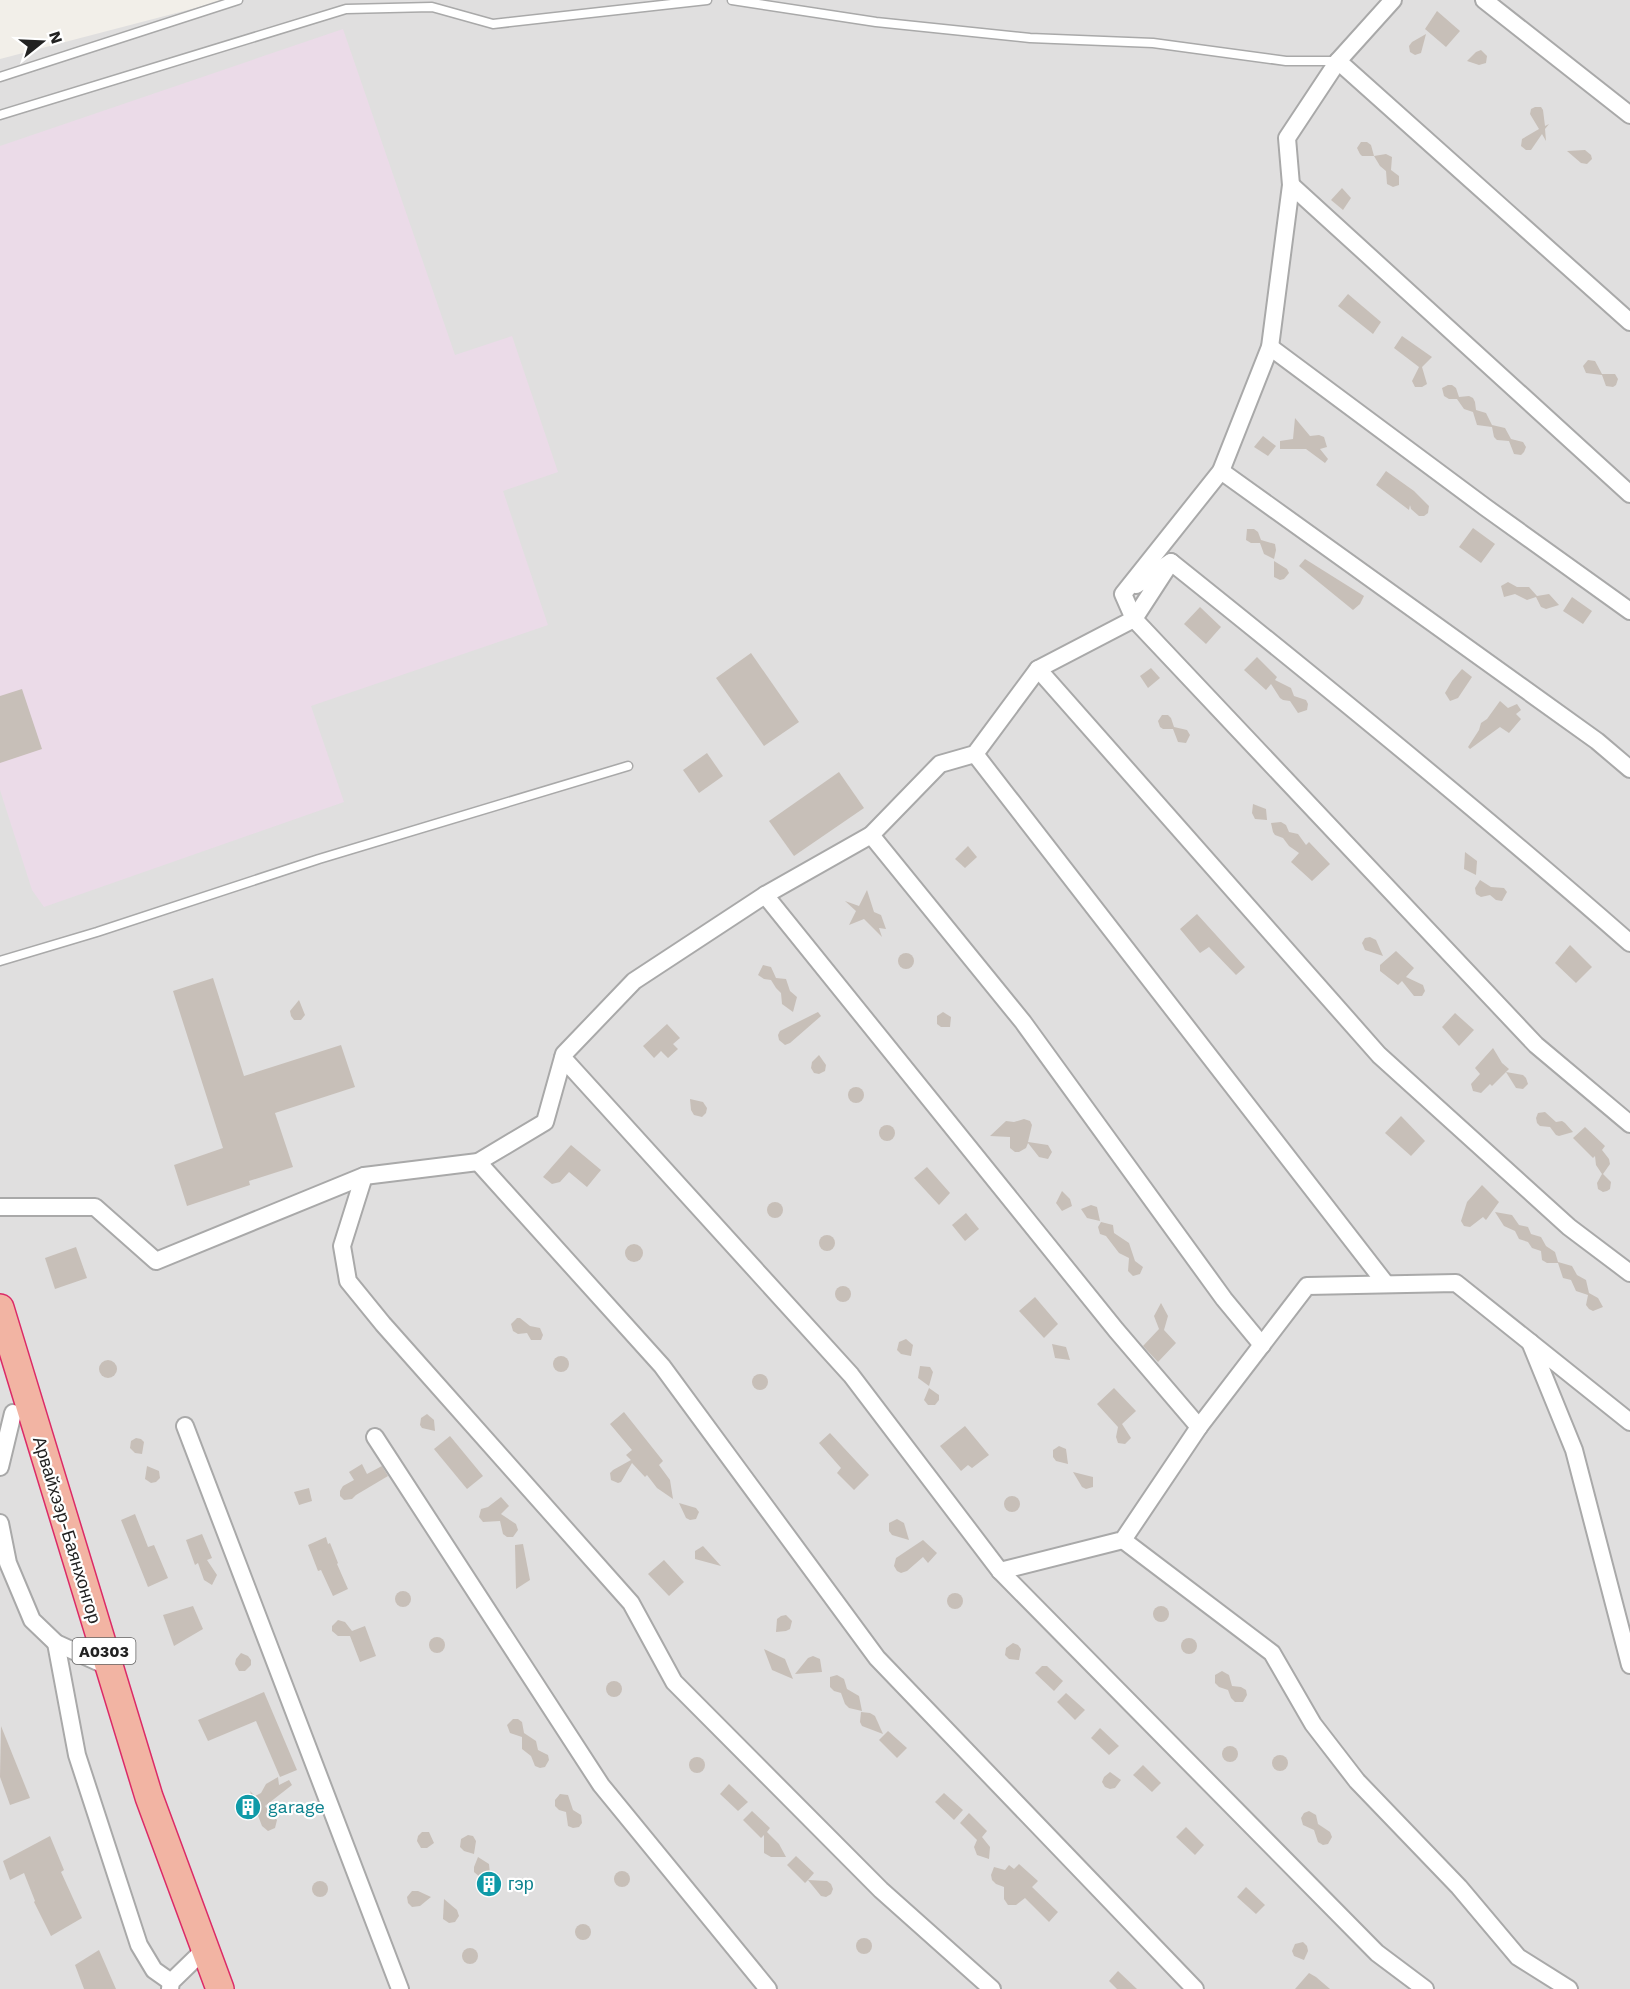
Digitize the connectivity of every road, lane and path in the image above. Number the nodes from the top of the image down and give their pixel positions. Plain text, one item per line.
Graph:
1 (238, 0) edge
2 (707, 0) edge
3 (732, 0) edge
4 (1393, 0) edge
5 (1485, 0) edge
6 (1338, 61) junction
7 (0, 77) edge
8 (0, 115) edge
9 (1630, 115) edge
10 (1291, 185) junction
11 (1630, 322) edge
12 (1270, 347) junction
13 (1221, 471) junction
14 (1630, 494) edge
15 (1171, 562) junction
16 (1123, 594) junction
17 (1630, 611) edge
18 (1134, 619) junction
19 (1038, 669) junction
20 (975, 754) junction
21 (628, 766) dead end
22 (1630, 770) edge
23 (871, 835) junction
24 (765, 895) junction
25 (1630, 943) edge
26 (0, 961) edge
27 (563, 1059) junction
28 (1630, 1124) edge
29 (478, 1162) junction
30 (364, 1176) junction
31 (0, 1207) edge
32 (1630, 1273) edge
33 (1386, 1284) junction
34 (0, 1308) edge
35 (1529, 1341) junction
36 (1262, 1345) junction
37 (16, 1414) edge
38 (1630, 1422) edge
39 (185, 1426) dead end
40 (1199, 1428) junction
41 (375, 1437) dead end
42 (0, 1467) edge
43 (0, 1523) edge
44 (1123, 1540) junction
45 (1000, 1571) junction
46 (56, 1643) junction
47 (1630, 1665) edge
48 (109, 1667) junction
49 (205, 1949) junction
50 (170, 1985) edge
51 (220, 1989) edge
52 (400, 1989) edge
53 (768, 1989) edge
54 (992, 1989) edge
55 (1195, 1989) edge
56 (1425, 1989) edge
57 (1569, 1989) edge

1 - 7 lane
2 - 8 lane
3 - 6 lane
4 - 6 street
5 - 9 street
6 - 10 street
6 - 11 street
10 - 12 street
10 - 14 street
12 - 13 street
12 - 17 street
13 - 16 street
13 - 22 street
15 - 16 street
15 - 18 street
15 - 25 street
16 - 18 street
18 - 19 street
18 - 28 street
19 - 20 street
19 - 32 street
20 - 23 street
20 - 33 street
21 - 26 lane
23 - 24 street
23 - 36 street
24 - 27 street
24 - 40 street
27 - 29 street
27 - 45 street
29 - 30 street
29 - 55 street
30 - 31 street
30 - 54 street
33 - 35 street
33 - 36 street
34 - 37 highway, Арвайхээр-Баянхонгор / A0303
35 - 38 street
35 - 47 street
36 - 40 street
37 - 42 street
37 - 48 highway, Арвайхээр-Баянхонгор / A0303
39 - 52 street
40 - 44 street
41 - 53 street
43 - 46 street
44 - 45 street
44 - 57 street
45 - 56 street
46 - 48 street
46 - 50 street
48 - 49 highway, Арвайхээр-Баянхонгор / A0303
49 - 50 street
49 - 51 highway, Арвайхээр-Баянхонгор / A0303

